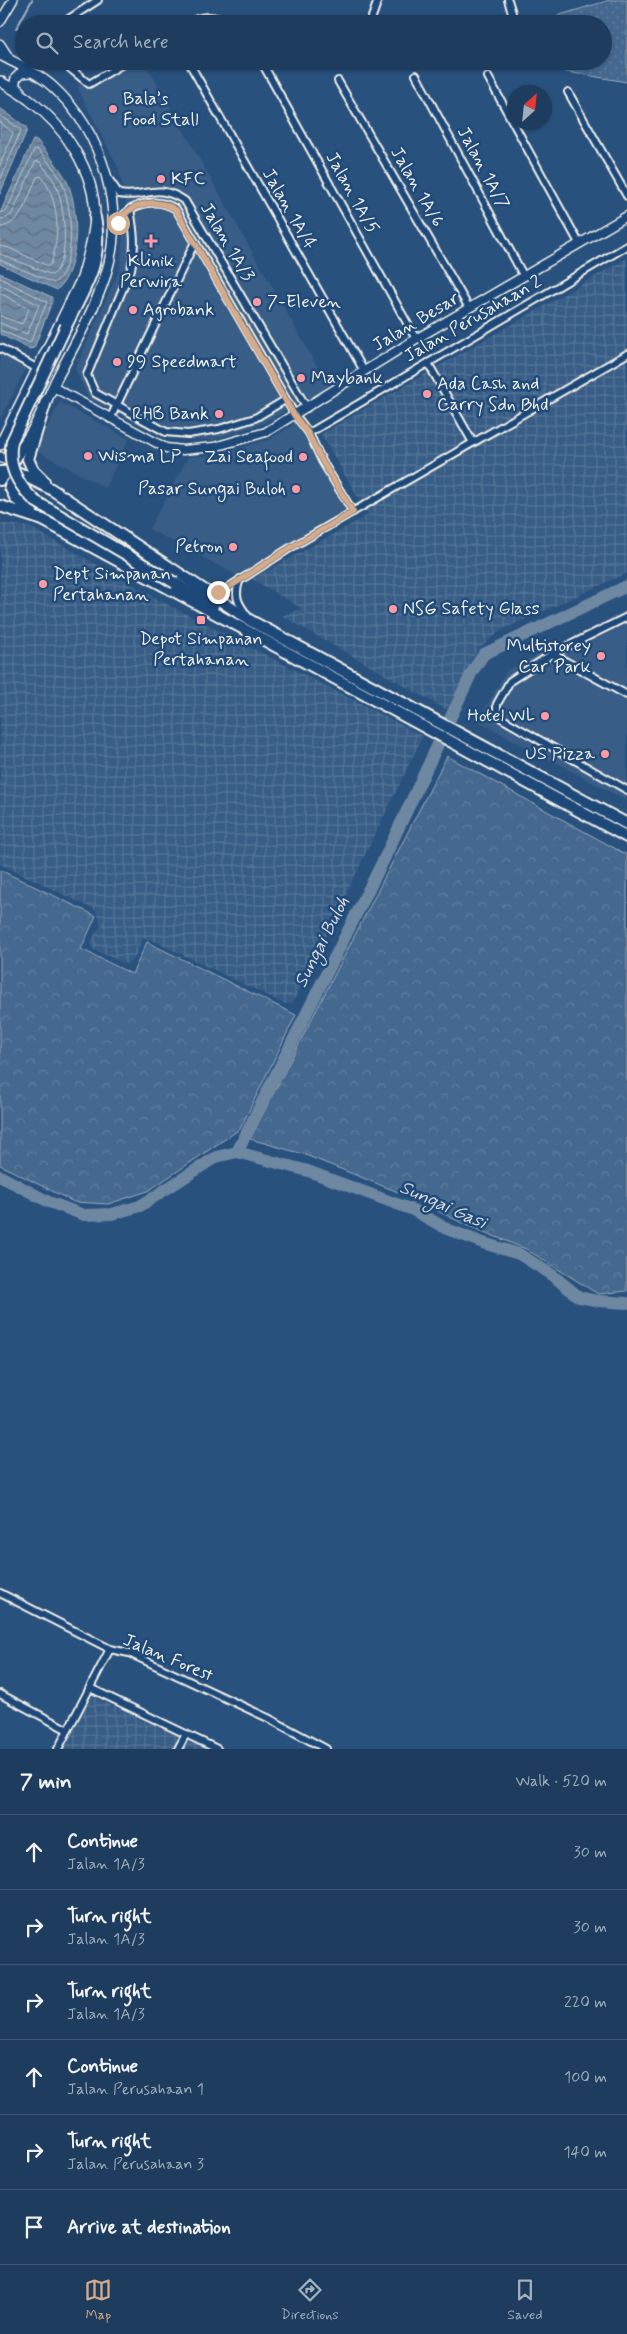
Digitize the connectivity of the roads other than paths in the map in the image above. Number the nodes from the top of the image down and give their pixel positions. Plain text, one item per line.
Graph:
1 (13, 0) edge
2 (98, 0) edge
3 (378, 0) edge
4 (508, 0) edge
5 (512, 13) dead end
6 (75, 15) edge
7 (373, 15) edge
8 (0, 22) edge
9 (0, 44) edge
10 (0, 55) edge
11 (12, 61) junction
12 (15, 63) edge
13 (28, 70) edge
14 (72, 70) edge
15 (113, 70) edge
16 (193, 70) edge
17 (266, 70) edge
18 (0, 73) edge
19 (34, 73) junction
20 (416, 75) dead end
21 (488, 77) dead end
22 (0, 80) edge
23 (338, 81) dead end
24 (14, 86) junction
25 (568, 92) dead end
26 (29, 100) junction
27 (106, 171) junction
28 (144, 191) junction
29 (627, 196) edge
30 (147, 203) junction
31 (130, 209) junction
32 (627, 216) edge
33 (95, 217) junction
34 (113, 236) junction
35 (195, 242) junction
36 (579, 243) junction
37 (627, 246) edge
38 (523, 275) junction
39 (470, 308) junction
40 (416, 339) junction
41 (0, 348) edge
42 (627, 354) edge
43 (428, 363) junction
44 (38, 369) junction
45 (364, 371) junction
46 (53, 386) junction
47 (46, 400) junction
48 (286, 400) junction
49 (117, 406) junction
50 (307, 408) junction
51 (294, 415) junction
52 (110, 419) junction
53 (308, 433) junction
54 (472, 441) junction
55 (0, 445) edge
56 (22, 447) junction
57 (0, 458) edge
58 (4, 472) edge
59 (26, 475) junction
60 (0, 480) edge
61 (51, 490) junction
62 (0, 506) edge
63 (353, 512) junction
64 (43, 520) junction
65 (241, 578) junction
66 (208, 593) junction
67 (627, 617) edge
68 (252, 621) junction
69 (236, 626) junction
70 (552, 654) junction
71 (627, 695) edge
72 (435, 725) junction
73 (461, 739) junction
74 (627, 790) edge
75 (627, 824) edge
76 (627, 837) edge
77 (0, 1593) edge
78 (110, 1649) junction
79 (90, 1688) junction
80 (0, 1694) edge
81 (68, 1730) junction
82 (186, 1734) junction
83 (58, 1749) edge
84 (178, 1749) edge
85 (217, 1749) edge
86 (326, 1749) edge

1 - 8 street
2 - 6 street
3 - 7 street
4 - 5 street
9 - 11 street
10 - 11 main road
11 - 12 main road
13 - 19 main road
14 - 15 street
16 - 45 street, Jalan 1A/4
17 - 40 street, Jalan 1A/5
18 - 24 main road
19 - 24 main road
19 - 27 main road
20 - 38 street, Jalan 1A/7
21 - 36 street
22 - 26 main road
23 - 39 street, Jalan 1A/6
24 - 26 main road
25 - 29 street
26 - 33 main road
27 - 28 street, Jalan 1A/3
27 - 34 main road
28 - 30 street
28 - 50 street, Jalan 1A/3
30 - 31 street, Jalan 1A/3
30 - 35 street, Jalan 1A/3
31 - 34 street
31 - 49 street
32 - 36 street, Jalan Besar
33 - 44 main road
33 - 69 highway, bridge
34 - 46 main road
35 - 48 street, Jalan 1A/3
35 - 49 street
36 - 38 street, Jalan Besar
37 - 43 street, Jalan Perusahaan 2
38 - 39 street, Jalan Besar
39 - 40 street, Jalan Besar
40 - 45 street, Jalan Besar
41 - 44 street
42 - 54 street
43 - 53 street, Jalan Perusahaan 2
43 - 54 street
44 - 55 main road
45 - 50 street, Jalan Besar
46 - 47 main road
46 - 52 street, Jalan Besar
47 - 56 main road
47 - 61 highway
48 - 49 street
48 - 51 street, Jalan 1A/3
49 - 52 street
50 - 51 street, Jalan Besar
51 - 52 street, Jalan Besar
51 - 53 street, Jalan 1A/3
53 - 63 street, Jalan 1A/3
54 - 63 street
56 - 57 main road
56 - 58 highway
58 - 59 highway
58 - 60 highway
59 - 61 highway
59 - 64 highway
61 - 66 highway
62 - 64 highway
63 - 65 street
64 - 69 highway
65 - 66 street
65 - 68 street
66 - 68 highway
67 - 70 street
68 - 72 highway
69 - 72 highway
70 - 71 street
70 - 74 street
72 - 73 highway
73 - 75 highway
73 - 76 highway
77 - 78 street, Jalan Forest
78 - 79 street
78 - 86 street, Jalan Forest
79 - 81 street
79 - 82 street
80 - 81 street
81 - 83 street
82 - 84 street
82 - 85 street

